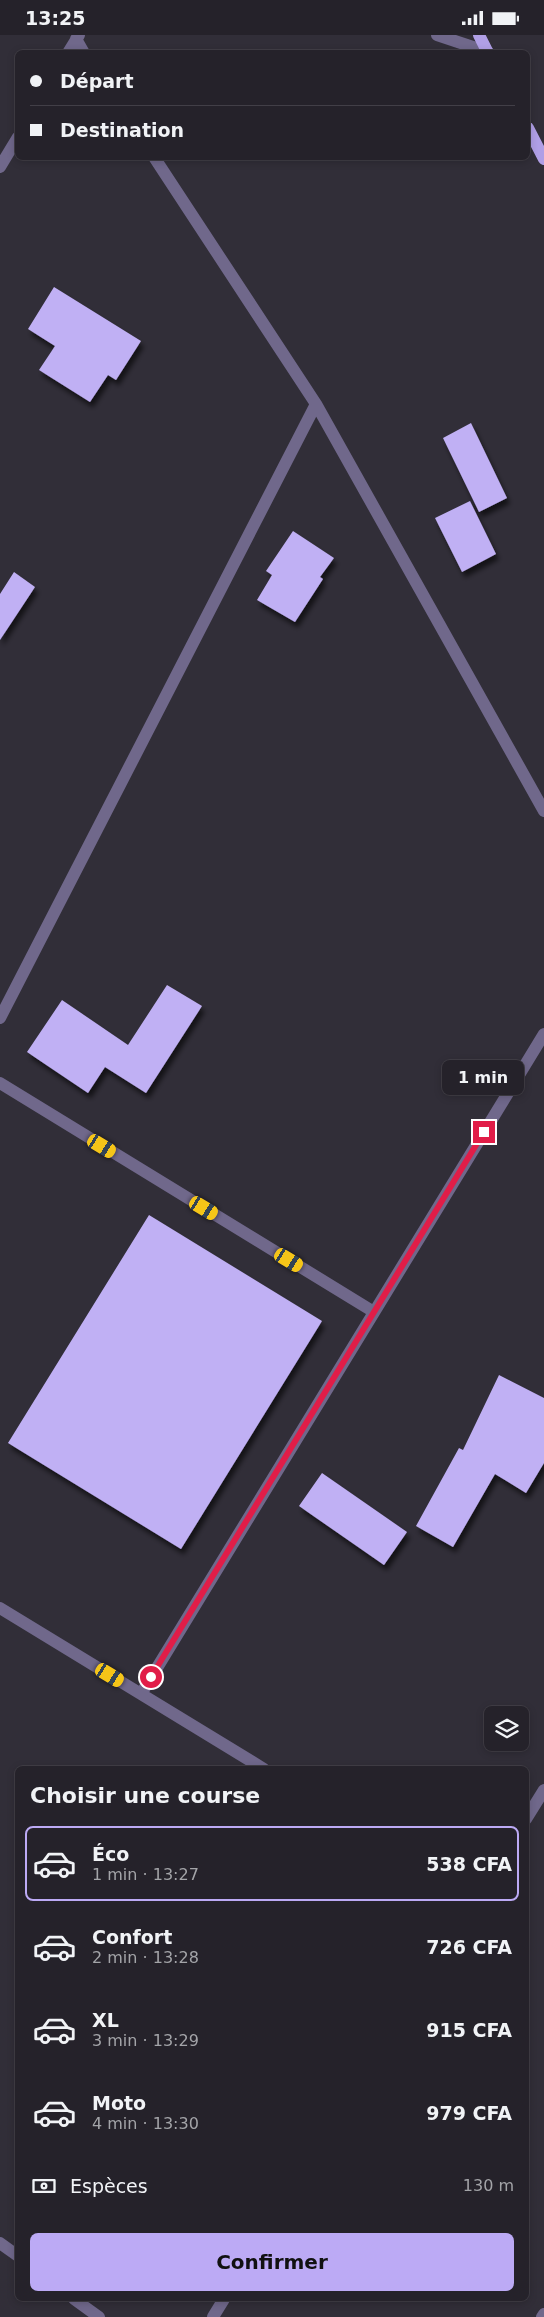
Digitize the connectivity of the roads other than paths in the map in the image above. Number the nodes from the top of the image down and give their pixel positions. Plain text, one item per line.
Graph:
1 (438, 35) edge
2 (479, 35) edge
3 (77, 37) edge
4 (70, 50) edge
5 (83, 50) edge
6 (482, 50) edge
7 (487, 50) edge
8 (530, 132) edge
9 (15, 142) edge
10 (544, 159) edge
11 (156, 160) edge
12 (0, 167) edge
13 (316, 403) junction
14 (544, 811) edge
15 (0, 1019) edge
16 (544, 1034) edge
17 (0, 1083) edge
18 (374, 1312) junction
19 (0, 1608) edge
20 (141, 1694) junction
21 (259, 1766) edge
22 (544, 1790) edge
23 (529, 1814) edge
24 (0, 2243) edge
25 (15, 2254) edge
26 (77, 2301) edge
27 (223, 2301) edge
28 (99, 2317) edge
29 (213, 2317) edge

1 - 6 street
2 - 7 main road
3 - 4 street
3 - 5 street
8 - 10 main road
9 - 12 street
11 - 13 street
13 - 14 street
13 - 15 street
16 - 18 street
17 - 18 street
18 - 20 street
19 - 20 street
20 - 21 street
22 - 23 street
24 - 25 street
26 - 28 street
27 - 29 street

